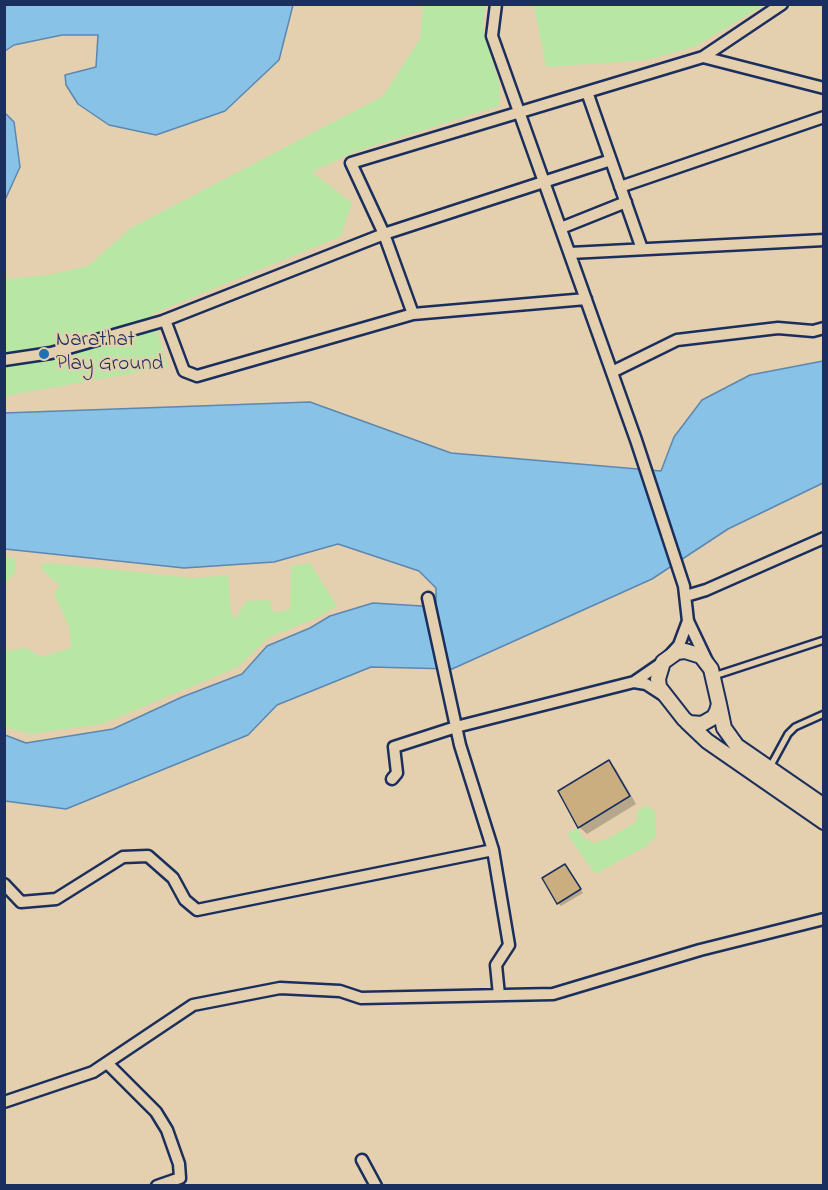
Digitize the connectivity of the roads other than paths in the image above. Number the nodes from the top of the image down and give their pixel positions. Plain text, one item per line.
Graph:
1 (496, 4) edge
2 (782, 4) edge
3 (703, 57) junction
4 (824, 88) edge
5 (586, 92) junction
6 (520, 112) junction
7 (824, 117) edge
8 (610, 160) junction
9 (544, 180) junction
10 (620, 187) junction
11 (626, 202) junction
12 (561, 228) junction
13 (384, 234) junction
14 (824, 240) edge
15 (642, 249) junction
16 (570, 253) junction
17 (586, 299) junction
18 (413, 314) junction
19 (165, 320) junction
20 (824, 328) edge
21 (4, 360) edge
22 (612, 372) junction
23 (824, 538) edge
24 (685, 591) junction
25 (429, 598) dead end
26 (688, 621) junction
27 (824, 640) edge
28 (666, 659) junction
29 (707, 662) junction
30 (713, 677) junction
31 (634, 682) junction
32 (664, 695) junction
33 (719, 704) junction
34 (824, 714) edge
35 (684, 719) junction
36 (456, 727) junction
37 (770, 768) junction
38 (392, 780) dead end
39 (824, 806) edge
40 (824, 822) edge
41 (493, 850) junction
42 (4, 884) edge
43 (824, 919) edge
44 (499, 995) junction
45 (107, 1063) junction
46 (4, 1102) edge
47 (362, 1160) dead end
48 (157, 1185) edge
49 (376, 1185) edge

1 - 6 street
2 - 3 street
3 - 4 street
3 - 5 street
5 - 6 street
5 - 8 street
6 - 9 street
6 - 13 street
7 - 10 street
8 - 9 street
8 - 10 street
9 - 12 street
9 - 13 street
10 - 11 street
11 - 12 street
11 - 15 street
12 - 16 street
13 - 18 street
13 - 19 street
14 - 15 street
15 - 16 street
16 - 17 street
17 - 18 street
17 - 22 street
18 - 19 street
19 - 21 street
20 - 22 street
22 - 24 street
23 - 24 street
24 - 26 street
25 - 36 street
26 - 28 street
26 - 29 street
27 - 30 lane
28 - 29 street
28 - 31 street
28 - 32 street
29 - 30 street
30 - 33 street
31 - 32 street
31 - 36 street
32 - 35 street
33 - 35 street
33 - 37 street
34 - 37 lane
35 - 40 street
36 - 38 street
36 - 41 street
37 - 39 street
41 - 42 street
41 - 44 street
43 - 44 street
44 - 45 street
45 - 46 street
45 - 48 street
47 - 49 street

